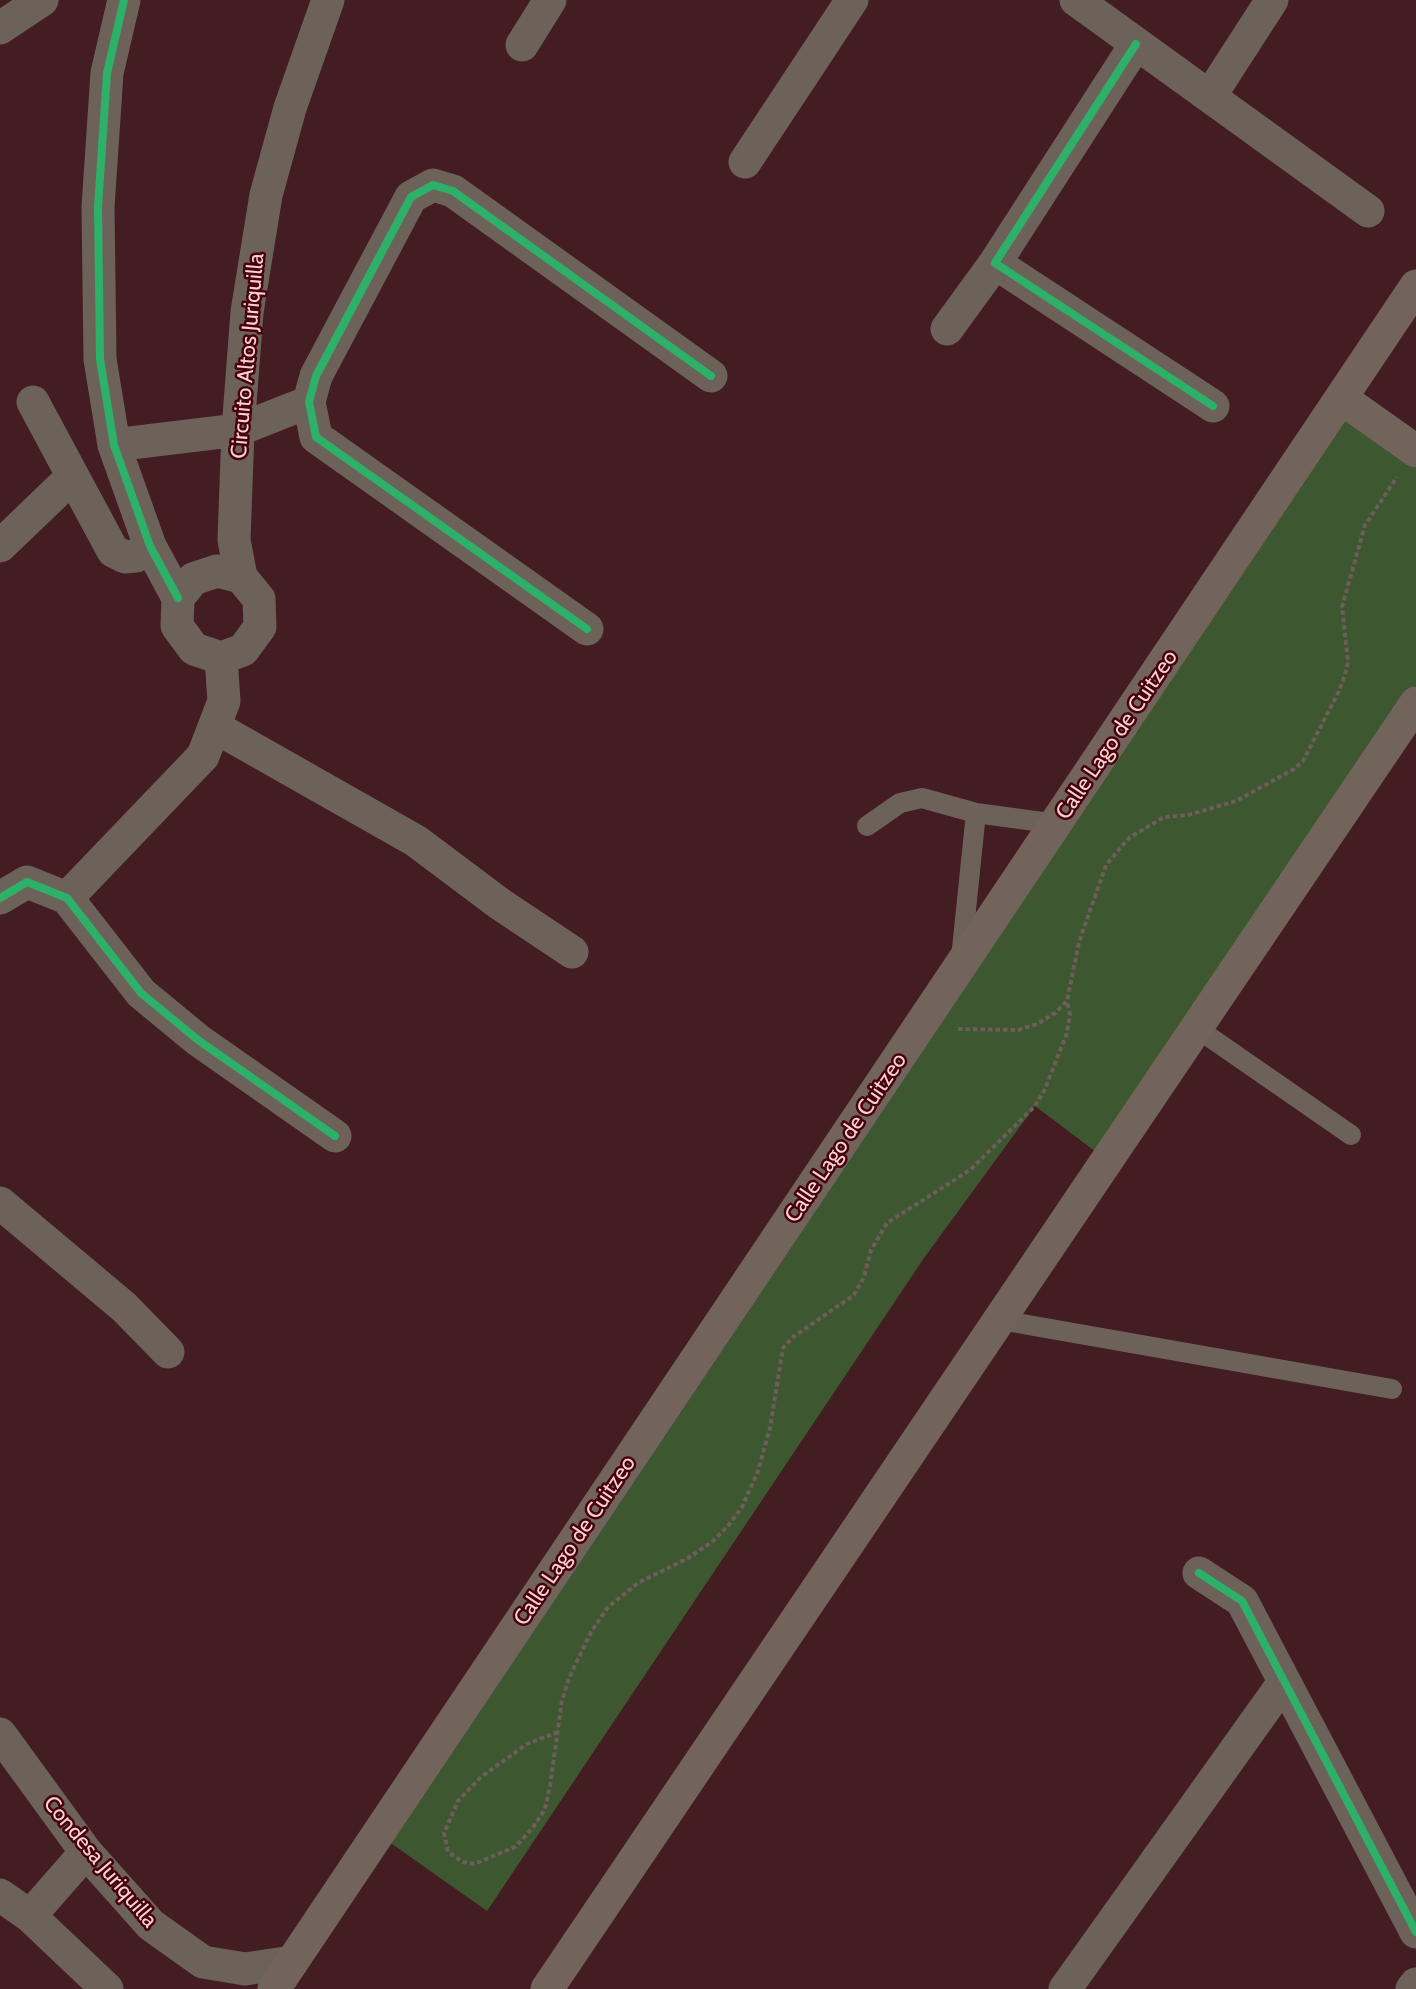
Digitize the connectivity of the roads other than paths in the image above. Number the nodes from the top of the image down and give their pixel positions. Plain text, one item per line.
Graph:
1 (42, 0) edge
2 (124, 0) edge
3 (328, 0) edge
4 (550, 0) edge
5 (852, 0) edge
6 (1076, 0) edge
7 (1272, 0) edge
8 (0, 28) edge
9 (1136, 44) junction
10 (522, 45) dead end
11 (1210, 96) junction
12 (745, 162) dead end
13 (1368, 211) dead end
14 (994, 262) junction
15 (1416, 286) edge
16 (947, 329) dead end
17 (711, 376) dead end
18 (1341, 398) junction
19 (33, 402) dead end
20 (309, 402) junction
21 (1213, 406) dead end
22 (238, 430) junction
23 (114, 445) junction
24 (1415, 450) edge
25 (72, 477) junction
26 (0, 546) edge
27 (150, 546) junction
28 (241, 577) junction
29 (178, 598) junction
30 (587, 629) dead end
31 (221, 658) junction
32 (1416, 703) edge
33 (215, 727) junction
34 (976, 813) junction
35 (1057, 824) junction
36 (867, 826) dead end
37 (0, 898) edge
38 (67, 898) junction
39 (572, 952) dead end
40 (959, 970) junction
41 (1198, 1029) junction
42 (1351, 1135) dead end
43 (335, 1136) dead end
44 (0, 1203) edge
45 (1000, 1320) junction
46 (168, 1352) dead end
47 (1392, 1389) dead end
48 (1199, 1573) dead end
49 (1284, 1682) junction
50 (1, 1741) edge
51 (86, 1852) junction
52 (0, 1895) edge
53 (30, 1916) junction
54 (1416, 1932) edge
55 (292, 1962) junction
56 (568, 1975) edge
57 (1416, 1984) edge
58 (107, 1989) edge
59 (274, 1989) edge
60 (547, 1989) edge
61 (1065, 1989) edge
62 (1412, 1989) edge

1 - 8 street
2 - 23 street
3 - 22 street, Circuito Altos Juriquilla
4 - 10 street
5 - 12 street
6 - 9 street
7 - 11 street
9 - 11 street
9 - 14 street
11 - 13 street
14 - 16 street
14 - 21 street
15 - 18 main road, Calle Lago de Cuitzeo
17 - 20 street
18 - 24 main road
18 - 35 main road, Calle Lago de Cuitzeo
19 - 25 street
20 - 22 street
20 - 30 street
22 - 23 street
22 - 28 street, Circuito Altos Juriquilla
23 - 27 street
25 - 26 street
25 - 27 street
27 - 29 street
28 - 29 street
28 - 31 street
29 - 31 street
31 - 33 street
32 - 41 main road
33 - 38 street
33 - 39 street
34 - 35 lane
34 - 36 lane
34 - 40 lane
35 - 40 main road, Calle Lago de Cuitzeo
37 - 38 street
38 - 43 street
40 - 55 main road, Calle Lago de Cuitzeo
41 - 42 lane
41 - 45 main road
44 - 46 street
45 - 47 lane
45 - 56 main road
48 - 49 street
49 - 54 street
49 - 61 street
50 - 51 street, Condesa Juriquilla
51 - 53 street
51 - 55 street, Condesa Juriquilla
52 - 53 street
53 - 58 street
55 - 59 main road, Calle Lago de Cuitzeo
56 - 60 main road
57 - 62 street

